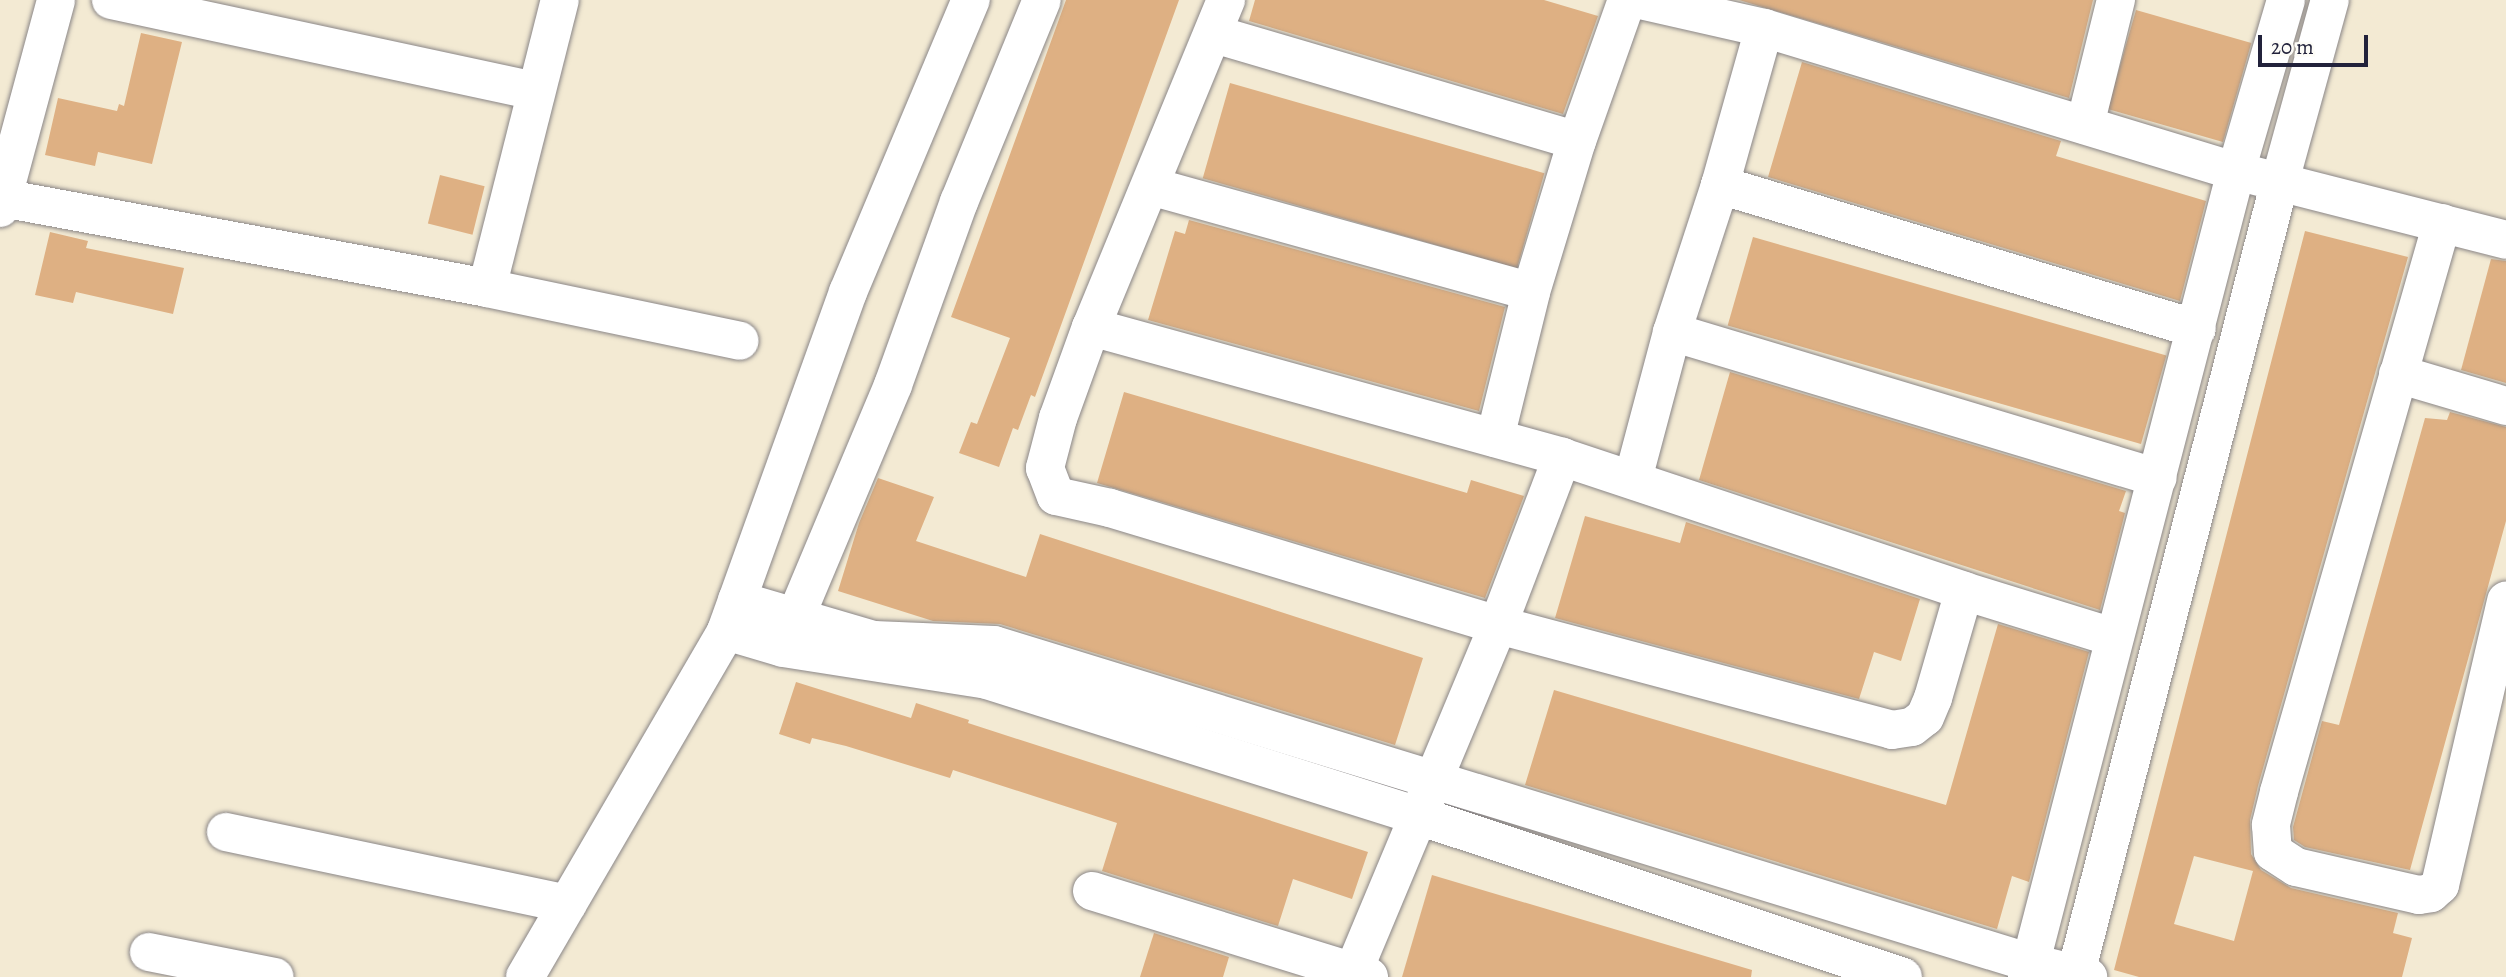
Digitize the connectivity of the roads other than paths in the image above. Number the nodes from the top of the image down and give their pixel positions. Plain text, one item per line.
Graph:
1 (56, 0) edge
2 (111, 0) edge
3 (560, 0) edge
4 (971, 0) edge
5 (1042, 0) edge
6 (1627, 0) edge
7 (1640, 0) edge
8 (2116, 0) edge
9 (2286, 0) edge
10 (2330, 0) edge
11 (1729, 10) edge
12 (1220, 17) edge
13 (1764, 28) junction
14 (535, 91) junction
15 (2085, 125) junction
16 (1577, 141) junction
17 (2236, 171) junction
18 (2280, 181) junction
19 (1720, 185) junction
20 (1150, 186) junction
21 (1, 203) edge
22 (2442, 223) junction
23 (2506, 240) edge
24 (487, 288) junction
25 (1531, 292) junction
26 (1091, 327) junction
27 (2197, 329) junction
28 (1672, 332) junction
29 (740, 341) dead end
30 (2398, 374) junction
31 (2506, 407) edge
32 (1495, 438) junction
33 (1562, 457) junction
34 (2158, 478) junction
35 (1633, 479) junction
36 (1964, 591) junction
37 (2506, 601) edge
38 (731, 616) junction
39 (1498, 625) junction
40 (789, 633) junction
41 (2113, 636) junction
42 (991, 663) junction
43 (1435, 779) junction
44 (1419, 816) junction
45 (226, 832) dead end
46 (1092, 891) dead end
47 (567, 904) junction
48 (149, 952) dead end
49 (2029, 970) edge
50 (1358, 975) edge
51 (2080, 976) edge
52 (275, 977) edge
53 (525, 977) edge
54 (1903, 977) edge

1 - 21 street
2 - 14 street
3 - 14 street
4 - 38 street
5 - 40 street
6 - 16 street
7 - 11 street
8 - 15 street
9 - 17 street
10 - 18 street
11 - 13 street
12 - 16 street
12 - 20 street
13 - 15 street
13 - 19 street
14 - 24 street
15 - 17 street
16 - 25 street
17 - 18 street
17 - 27 street
18 - 22 street
18 - 51 street
19 - 27 street
19 - 28 street
20 - 25 street
20 - 26 street
21 - 24 street
22 - 23 street
22 - 30 street
24 - 29 street
25 - 32 street
26 - 32 street
26 - 39 street
27 - 34 street
28 - 34 street
28 - 35 street
30 - 31 street
30 - 37 street
32 - 33 street
33 - 35 street
33 - 39 street
34 - 41 street
35 - 36 street
36 - 39 street
36 - 41 street
38 - 40 street
38 - 47 street
39 - 43 street
40 - 42 street
41 - 49 street
42 - 43 street
42 - 44 street
43 - 44 street
43 - 49 street
44 - 50 street
44 - 54 street
45 - 47 street
46 - 50 street
47 - 53 street
48 - 52 street
49 - 51 street

